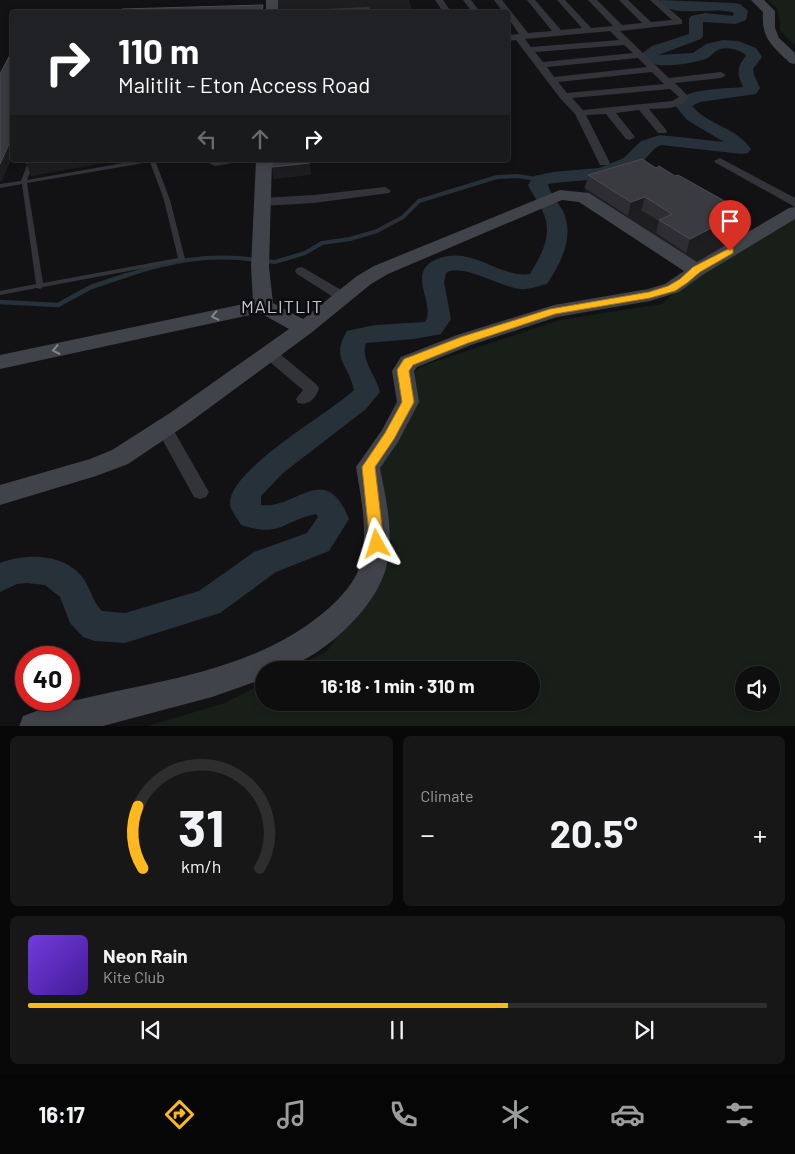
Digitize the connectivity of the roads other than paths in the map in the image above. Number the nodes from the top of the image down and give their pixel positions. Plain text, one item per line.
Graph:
1 (531, 0) edge
2 (561, 0) edge
3 (592, 0) edge
4 (623, 0) edge
5 (654, 0) edge
6 (757, 0) edge
7 (368, 8) dead end
8 (326, 10) edge
9 (510, 18) edge
10 (650, 26) junction
11 (616, 28) junction
12 (589, 31) junction
13 (558, 33) junction
14 (522, 36) junction
15 (510, 38) edge
16 (627, 42) junction
17 (530, 50) junction
18 (639, 55) junction
19 (795, 60) edge
20 (541, 65) junction
21 (653, 69) junction
22 (721, 75) dead end
23 (552, 80) junction
24 (668, 83) junction
25 (564, 96) junction
26 (642, 107) junction
27 (609, 110) junction
28 (580, 113) junction
29 (662, 131) dead end
30 (630, 138) dead end
31 (720, 161) dead end
32 (31, 162) edge
33 (140, 162) edge
34 (153, 162) edge
35 (221, 162) edge
36 (264, 162) edge
37 (214, 163) dead end
38 (604, 163) dead end
39 (24, 181) junction
40 (0, 186) edge
41 (385, 191) dead end
42 (262, 202) junction
43 (795, 203) edge
44 (795, 212) edge
45 (697, 270) junction
46 (302, 271) dead end
47 (40, 287) junction
48 (0, 293) edge
49 (343, 297) junction
50 (263, 306) junction
51 (304, 328) junction
52 (269, 353) junction
53 (0, 362) edge
54 (304, 399) dead end
55 (164, 428) junction
56 (200, 492) dead end
57 (0, 495) edge
58 (34, 726) edge

1 - 13 street
2 - 12 street
3 - 11 street
4 - 10 street
5 - 10 street
6 - 19 street
7 - 8 lane
9 - 14 street
10 - 11 street
11 - 12 street
11 - 16 street
12 - 13 street
13 - 14 street
14 - 15 street
14 - 17 street
16 - 17 street
16 - 18 street
17 - 20 street
18 - 20 street
18 - 21 street
20 - 23 street
21 - 23 street
21 - 24 street
22 - 24 street
23 - 25 street
24 - 25 street
24 - 26 street
25 - 28 street
26 - 27 street
26 - 29 street
27 - 28 street
27 - 30 street
28 - 38 street
31 - 43 street
32 - 39 lane
33 - 39 lane
34 - 47 lane
35 - 37 street
36 - 42 street
39 - 40 lane
39 - 47 lane
41 - 42 street
42 - 50 street
44 - 45 street
45 - 49 street
45 - 58 street
46 - 49 street
47 - 48 lane
49 - 51 street
50 - 51 street
50 -> 53 street
51 - 52 street
52 - 54 street
52 - 55 street
55 - 56 street
55 - 57 street

